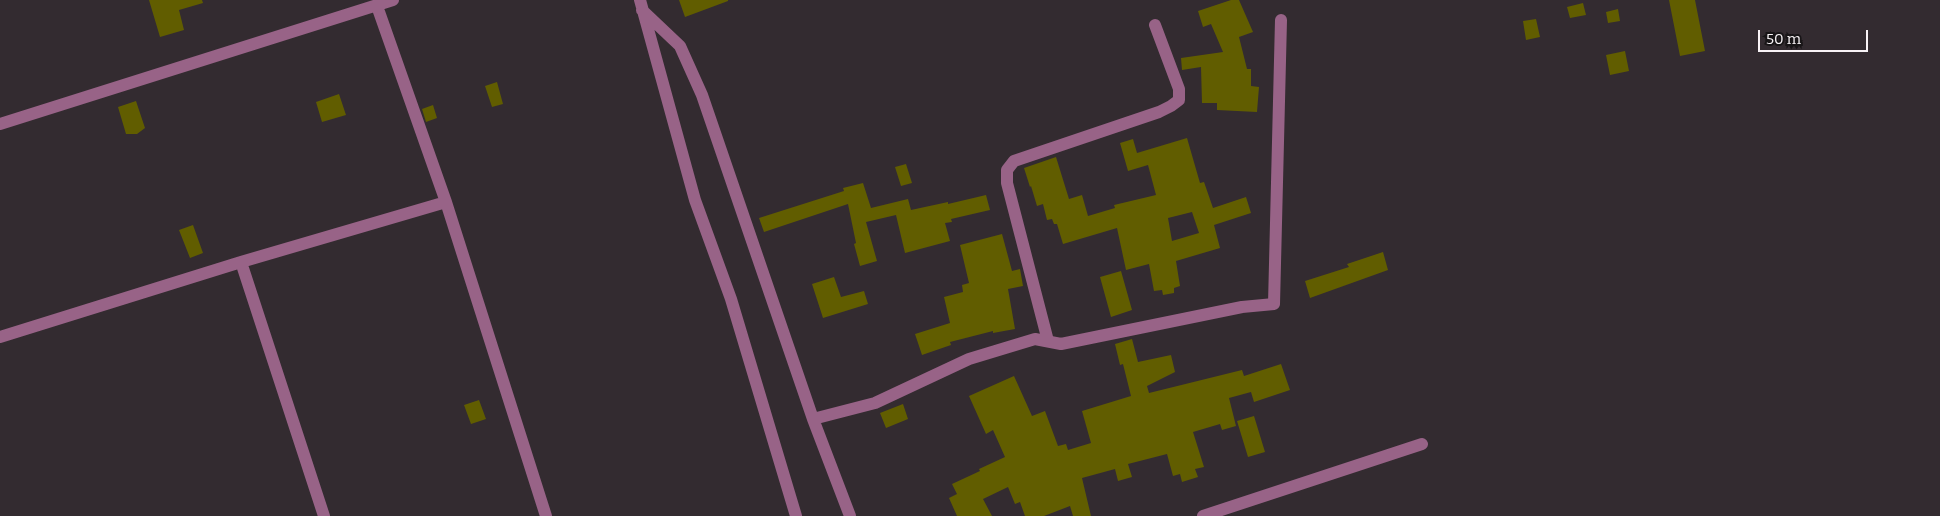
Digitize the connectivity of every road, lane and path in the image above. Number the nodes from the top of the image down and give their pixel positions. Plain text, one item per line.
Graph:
1 (393, 0) edge
2 (641, 5) edge
3 (377, 6) junction
4 (1281, 20) dead end
5 (1155, 25) dead end
6 (0, 124) edge
7 (446, 202) junction
8 (241, 262) junction
9 (0, 337) edge
10 (1048, 341) junction
11 (813, 419) junction
12 (1422, 444) dead end
13 (324, 516) edge
14 (546, 516) edge
15 (796, 516) edge
16 (850, 516) edge
17 (1203, 516) edge

1 - 3 street
2 - 11 street
2 - 15 street
3 - 6 street
3 - 7 street
4 - 10 street
5 - 10 street
7 - 8 street
7 - 14 street
8 - 9 street
8 - 13 street
10 - 11 street
11 - 16 street
12 - 17 street

